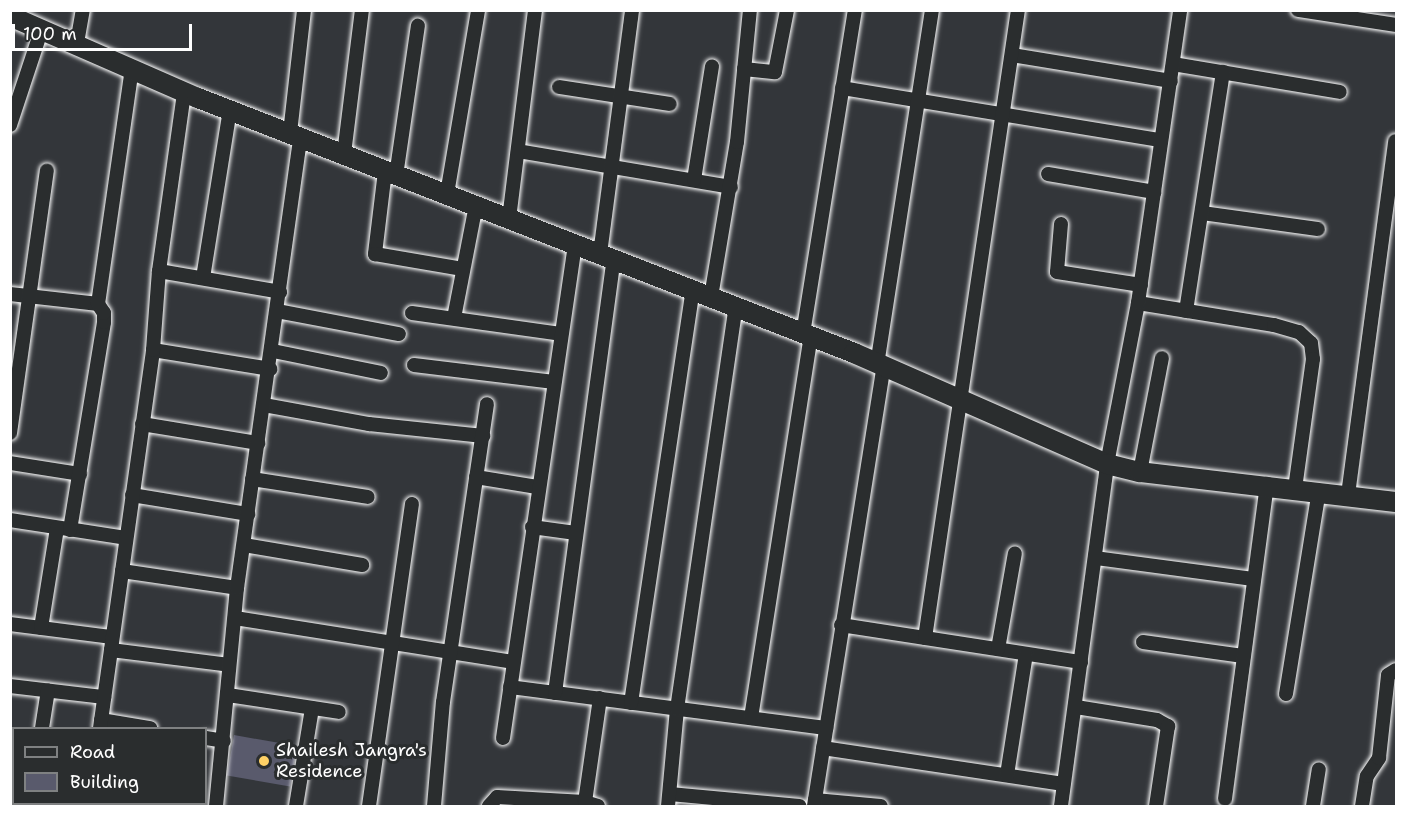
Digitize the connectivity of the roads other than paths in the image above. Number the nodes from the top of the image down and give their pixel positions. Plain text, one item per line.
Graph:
1 (82, 10) edge
2 (304, 10) edge
3 (362, 10) edge
4 (478, 10) edge
5 (535, 10) edge
6 (632, 10) edge
7 (750, 10) edge
8 (787, 10) edge
9 (855, 10) edge
10 (932, 10) edge
11 (1018, 10) edge
12 (1180, 10) edge
13 (1298, 10) edge
14 (10, 16) edge
15 (1396, 24) edge
16 (418, 27) dead end
17 (42, 28) junction
18 (76, 43) junction
19 (1012, 55) junction
20 (1173, 64) junction
21 (712, 66) dead end
22 (132, 68) junction
23 (744, 69) junction
24 (1223, 72) junction
25 (1171, 81) junction
26 (559, 87) dead end
27 (842, 88) junction
28 (184, 92) junction
29 (1340, 92) dead end
30 (620, 96) junction
31 (918, 99) junction
32 (670, 104) dead end
33 (230, 110) junction
34 (1005, 113) junction
35 (10, 125) edge
36 (295, 135) junction
37 (1161, 140) junction
38 (1395, 141) edge
39 (518, 151) junction
40 (344, 154) junction
41 (611, 166) junction
42 (1394, 168) edge
43 (47, 171) dead end
44 (390, 173) junction
45 (1048, 174) dead end
46 (694, 180) junction
47 (731, 186) junction
48 (1154, 192) junction
49 (447, 194) junction
50 (476, 205) junction
51 (1392, 206) edge
52 (1202, 213) junction
53 (509, 219) junction
54 (1061, 224) dead end
55 (1318, 229) dead end
56 (575, 244) junction
57 (607, 256) junction
58 (463, 268) junction
59 (159, 271) junction
60 (203, 278) junction
61 (1141, 285) junction
62 (279, 292) junction
63 (702, 293) junction
64 (10, 294) edge
65 (32, 297) junction
66 (1138, 303) junction
67 (98, 304) junction
68 (736, 307) junction
69 (1186, 310) junction
70 (277, 311) junction
71 (412, 313) dead end
72 (454, 318) junction
73 (399, 334) dead end
74 (561, 334) junction
75 (807, 336) junction
76 (153, 350) junction
77 (273, 351) junction
78 (1162, 358) dead end
79 (414, 365) dead end
80 (880, 366) junction
81 (270, 369) junction
82 (381, 373) dead end
83 (554, 382) junction
84 (962, 400) junction
85 (487, 404) dead end
86 (264, 405) junction
87 (142, 424) junction
88 (10, 433) edge
89 (483, 436) junction
90 (258, 443) junction
91 (10, 463) edge
92 (1107, 464) junction
93 (1140, 472) junction
94 (80, 474) junction
95 (476, 477) junction
96 (252, 479) junction
97 (1268, 484) junction
98 (537, 487) junction
99 (1295, 488) junction
100 (1319, 491) junction
101 (132, 495) junction
102 (1348, 495) junction
103 (368, 497) dead end
104 (1396, 502) edge
105 (412, 504) dead end
106 (248, 514) junction
107 (10, 520) edge
108 (532, 527) junction
109 (64, 529) junction
110 (576, 533) junction
111 (126, 538) junction
112 (244, 545) junction
113 (1015, 553) dead end
114 (1096, 558) junction
115 (362, 565) dead end
116 (122, 571) junction
117 (1254, 579) junction
118 (237, 588) junction
119 (235, 618) junction
120 (10, 624) edge
121 (841, 625) junction
122 (41, 628) junction
123 (925, 638) junction
124 (1143, 642) dead end
125 (112, 644) junction
126 (392, 644) junction
127 (998, 649) junction
128 (450, 653) junction
129 (1026, 654) junction
130 (1243, 656) junction
131 (513, 662) junction
132 (1082, 662) junction
133 (229, 665) junction
134 (1396, 670) edge
135 (10, 686) edge
136 (510, 687) junction
137 (48, 690) junction
138 (555, 693) junction
139 (228, 694) junction
140 (1286, 694) dead end
141 (104, 697) junction
142 (600, 698) junction
143 (631, 703) junction
144 (1076, 706) junction
145 (312, 708) junction
146 (677, 709) junction
147 (339, 712) dead end
148 (751, 718) junction
149 (100, 724) edge
150 (42, 727) edge
151 (130, 727) edge
152 (826, 728) junction
153 (207, 738) edge
154 (503, 738) dead end
155 (224, 741) junction
156 (824, 748) junction
157 (1319, 769) dead end
158 (1007, 775) junction
159 (1063, 784) junction
160 (1225, 799) dead end
161 (669, 800) edge
162 (544, 803) edge
163 (814, 803) edge
164 (592, 804) edge
165 (216, 807) edge
166 (296, 807) edge
167 (369, 807) edge
168 (434, 807) edge
169 (489, 807) edge
170 (799, 807) edge
171 (881, 807) edge
172 (1061, 807) edge
173 (1156, 807) edge
174 (1313, 807) edge
175 (1362, 807) edge

1 - 18 street
2 - 36 street
3 - 40 street
4 - 49 street
5 - 39 street
6 - 30 street
7 - 23 street
8 - 23 street
9 - 27 street
10 - 31 street
11 - 19 street
12 - 20 street
13 - 15 street
14 - 17 street
16 - 44 street
17 - 18 street
17 - 35 street
18 - 22 street
19 - 25 street
19 - 34 street
20 - 24 street
20 - 25 street
21 - 46 street
22 - 28 street
22 - 67 street
23 - 47 street
24 - 29 street
24 - 52 street
25 - 37 street
26 - 30 street
27 - 31 street
27 - 75 street
28 - 33 street
28 - 59 street
30 - 32 street
30 - 41 street
31 - 34 street
31 - 80 street
33 - 36 street
33 - 60 street
34 - 37 street
34 - 84 street
36 - 40 street
36 - 62 street
37 - 48 street
38 - 42 street
39 - 41 street
39 - 53 street
40 - 44 street
41 - 46 street
41 - 57 street
42 - 51 street
43 - 65 street
44 - 49 street
44 - 58 street
45 - 48 street
46 - 47 street
47 - 63 street
48 - 61 street
49 - 50 street
50 - 53 street
50 - 58 street
51 - 102 street
52 - 55 street
52 - 69 street
53 - 56 street
54 - 61 street
56 - 57 street
56 - 74 street
57 - 63 street
57 - 110 street
58 - 72 street
59 - 60 street
59 - 76 street
60 - 62 street
61 - 66 street
62 - 70 street
63 - 68 street
63 - 143 street
64 - 65 street
65 - 67 street
65 - 88 street
66 - 69 street
66 - 92 street
67 - 94 street
68 - 75 street
68 - 146 street
69 - 99 street
70 - 73 street
70 - 77 street
71 - 72 street
72 - 74 street
74 - 83 street
75 - 80 street
75 - 148 street
76 - 81 street
76 - 87 street
77 - 81 street
77 - 82 street
78 - 93 street
79 - 83 street
80 - 84 street
80 - 121 street
81 - 86 street
83 - 98 street
84 - 92 street
84 - 123 street
85 - 89 street
86 - 89 street
86 - 90 street
87 - 90 street
87 - 101 street
89 - 95 street
90 - 96 street
91 - 94 street
92 - 93 street
92 - 114 street
93 - 97 street
94 - 109 street
95 - 98 street
95 - 128 street
96 - 103 street
96 - 106 street
97 - 99 street
97 - 117 street
98 - 108 street
99 - 100 street
100 - 102 street
100 - 140 street
101 - 106 street
101 - 111 street
102 - 104 street
105 - 126 street
106 - 112 street
107 - 109 street
108 - 110 street
108 - 131 street
109 - 111 street
109 - 122 street
110 - 138 street
111 - 116 street
112 - 115 street
112 - 118 street
113 - 127 street
114 - 117 street
114 - 132 street
116 - 118 street
116 - 125 street
117 - 130 street
118 - 119 street
119 - 126 street
119 - 133 street
120 - 122 street
121 - 123 street
121 - 152 street
122 - 125 street
123 - 127 street
124 - 130 street
125 - 133 street
125 - 141 street
126 - 128 street
126 - 167 street
127 - 129 street
128 - 131 street
128 - 168 street
129 - 132 street
129 - 158 street
130 - 160 street
131 - 136 street
132 - 144 street
133 - 139 street
134 - 175 street
135 - 137 street
136 - 138 street
136 - 154 street
137 - 141 street
137 - 150 street
138 - 142 street
139 - 145 street
139 - 155 street
141 - 149 street
142 - 143 street
142 - 164 street
143 - 146 street
144 - 159 street
144 - 173 street
145 - 147 street
145 - 166 street
146 - 148 street
146 - 161 street
148 - 152 street
149 - 151 street
152 - 156 street
153 - 155 street
155 - 165 street
156 - 158 street
156 - 163 street
157 - 174 street
158 - 159 street
159 - 172 street
161 - 170 street
162 - 164 street
162 - 169 street
163 - 171 street

